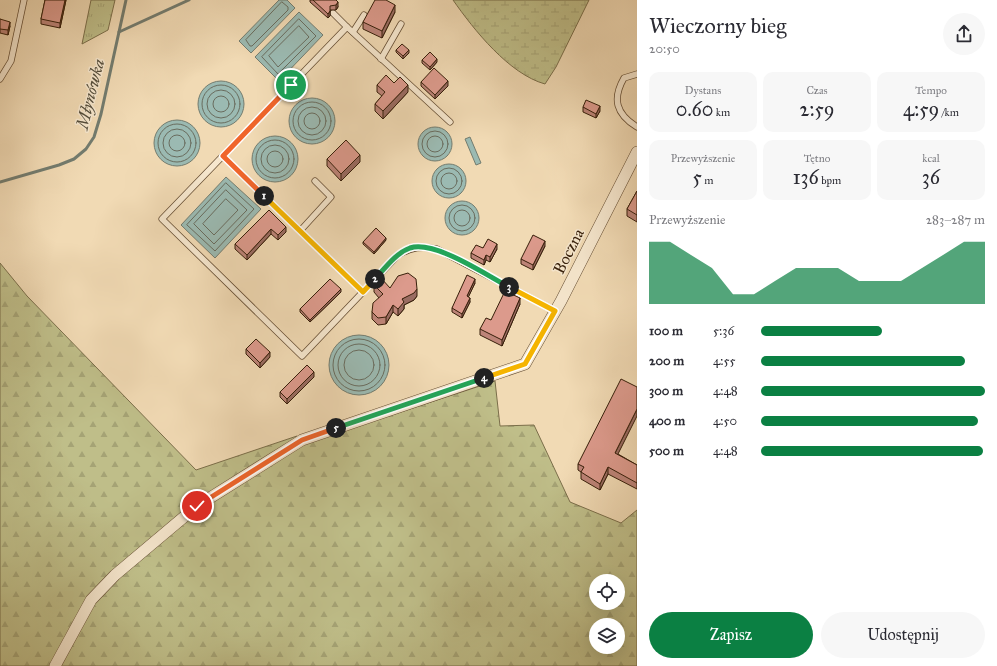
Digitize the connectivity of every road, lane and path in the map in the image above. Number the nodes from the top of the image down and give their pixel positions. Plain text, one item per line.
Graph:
1 (24, 0) edge
2 (333, 13) dead end
3 (364, 14) dead end
4 (401, 24) dead end
5 (347, 27) junction
6 (353, 32) junction
7 (381, 59) junction
8 (637, 74) edge
9 (0, 79) edge
10 (450, 122) dead end
11 (637, 127) edge
12 (637, 152) edge
13 (223, 156) junction
14 (314, 181) dead end
15 (300, 231) junction
16 (363, 292) junction
17 (555, 311) junction
18 (55, 666) edge

1 - 9 lane
2 - 5 lane
3 - 6 lane
4 - 7 lane
5 - 6 lane
5 - 13 lane
6 - 7 lane
7 - 10 lane
8 - 11 lane
12 - 17 street, Boczna
13 - 15 lane
13 - 16 lane
14 - 15 lane
15 - 16 lane
16 - 17 lane
17 - 18 street, Boczna

